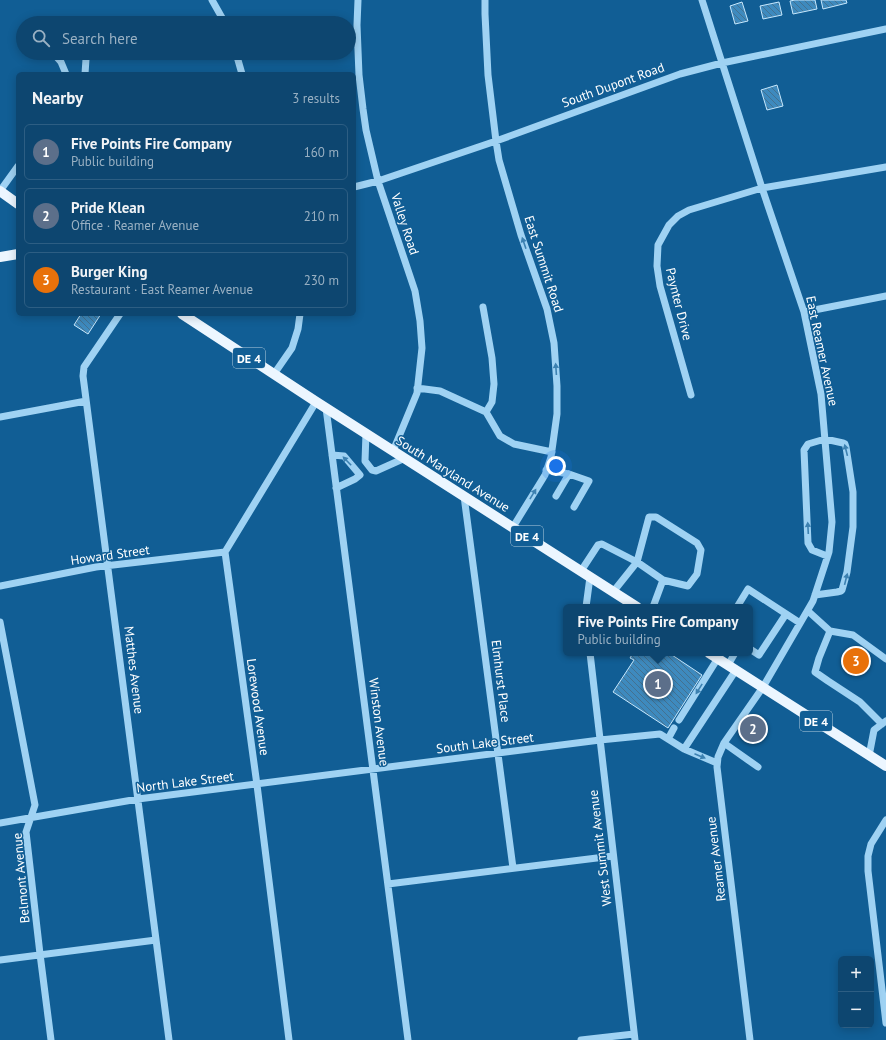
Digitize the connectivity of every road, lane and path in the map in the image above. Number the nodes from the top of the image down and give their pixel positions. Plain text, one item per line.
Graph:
1 (212, 0) edge
2 (358, 0) edge
3 (486, 0) edge
4 (702, 0) edge
5 (221, 16) edge
6 (886, 29) edge
7 (59, 60) edge
8 (86, 60) edge
9 (238, 60) edge
10 (722, 63) junction
11 (65, 72) edge
12 (85, 72) edge
13 (241, 72) edge
14 (496, 141) junction
15 (886, 167) edge
16 (16, 169) edge
17 (378, 181) junction
18 (356, 186) edge
19 (762, 188) junction
20 (0, 191) edge
21 (16, 203) edge
22 (16, 247) edge
23 (16, 254) edge
24 (2, 256) edge
25 (886, 296) edge
26 (483, 307) dead end
27 (804, 312) junction
28 (119, 316) edge
29 (185, 316) edge
30 (300, 316) edge
31 (274, 374) junction
32 (417, 388) junction
33 (691, 395) dead end
34 (86, 401) junction
35 (316, 402) junction
36 (326, 408) junction
37 (486, 412) junction
38 (0, 417) edge
39 (366, 433) junction
40 (825, 439) junction
41 (393, 451) junction
42 (552, 452) junction
43 (332, 456) junction
44 (405, 458) junction
45 (372, 470) junction
46 (546, 470) junction
47 (569, 474) junction
48 (360, 475) junction
49 (336, 488) junction
50 (464, 496) junction
51 (556, 496) dead end
52 (574, 507) dead end
53 (513, 527) junction
54 (225, 552) junction
55 (827, 556) junction
56 (637, 562) junction
57 (108, 566) junction
58 (585, 574) junction
59 (663, 580) junction
60 (0, 586) edge
61 (613, 592) junction
62 (816, 595) junction
63 (586, 604) edge
64 (632, 604) edge
65 (654, 604) edge
66 (739, 604) edge
67 (808, 611) junction
68 (786, 614) junction
69 (0, 622) edge
70 (800, 623) junction
71 (830, 631) junction
72 (753, 651) edge
73 (590, 656) edge
74 (714, 656) edge
75 (734, 656) edge
76 (886, 660) edge
77 (732, 668) junction
78 (763, 687) junction
79 (679, 720) dead end
80 (884, 722) edge
81 (674, 728) dead end
82 (668, 739) junction
83 (600, 740) junction
84 (724, 743) junction
85 (684, 749) junction
86 (498, 754) junction
87 (869, 756) junction
88 (717, 764) junction
89 (886, 766) edge
90 (758, 767) dead end
91 (373, 770) junction
92 (257, 785) junction
93 (138, 799) junction
94 (31, 817) junction
95 (886, 820) edge
96 (0, 823) edge
97 (613, 856) junction
98 (513, 868) junction
99 (388, 884) junction
100 (156, 940) junction
101 (40, 954) junction
102 (0, 960) edge
103 (886, 1023) edge
104 (634, 1037) edge
105 (51, 1040) edge
106 (169, 1040) edge
107 (289, 1040) edge
108 (408, 1040) edge
109 (582, 1040) edge
110 (750, 1040) edge

1 - 5 street
2 - 17 street, Valley Road
3 - 14 street, East Summit Road
4 - 10 street
6 - 10 street, South Dupont Road
7 - 11 street
8 - 12 street
9 - 13 street
10 - 14 street, South Dupont Road
10 - 19 street, East Reamer Avenue
14 - 17 street, South Dupont Road
42 -> 14 street, East Summit Road
15 - 19 street, Paynter Drive
16 - 20 street
17 - 18 street, South Dupont Road
17 - 32 street, Valley Road
19 - 27 street, East Reamer Avenue
19 - 33 street, Paynter Drive
20 - 21 main road
22 - 24 main road
23 - 24 main road
25 - 27 street
26 - 37 street
27 - 40 street, East Reamer Avenue
28 - 34 street, Matthes Avenue
29 - 31 main road, DE 4
30 - 31 street
31 - 35 main road, DE 4
32 - 37 street
32 - 41 street, Valley Road
34 - 38 street
34 - 57 street, Matthes Avenue
35 - 36 main road, South Maryland Avenue / DE 4
35 - 54 street
36 - 39 main road, South Maryland Avenue / DE 4
36 - 43 street, Winston Avenue
37 - 42 street
39 - 41 main road, South Maryland Avenue / DE 4
39 - 45 street
40 - 55 street, East Reamer Avenue
55 -> 40 street
62 -> 40 street
41 - 44 main road, South Maryland Avenue / DE 4
42 - 46 street, East Summit Road
48 -> 43 street
43 - 49 street, Winston Avenue
44 - 45 street
44 - 50 main road, South Maryland Avenue / DE 4
45 - 48 street
46 - 47 street
53 -> 46 street, East Summit Road
47 - 51 street
47 - 52 street
48 - 49 street
49 - 91 street, Winston Avenue
50 - 53 main road, South Maryland Avenue / DE 4
50 - 86 street, Elmhurst Place
53 - 58 main road, South Maryland Avenue / DE 4
54 - 57 street, Howard Street
54 - 92 street, Lorewood Avenue
55 - 62 street, East Reamer Avenue
56 - 58 street
56 - 59 street
56 - 59 street
56 - 61 street
57 - 60 street, Howard Street
57 - 93 street, Matthes Avenue
58 - 61 main road, South Maryland Avenue / DE 4
58 - 63 street
59 - 65 street
61 - 64 main road, South Maryland Avenue / DE 4
62 - 67 street, East Reamer Avenue
66 - 68 street
67 - 70 street, East Reamer Avenue
67 - 71 street
68 - 70 street
68 - 72 street
69 - 94 street, Belmont Avenue
70 - 78 street, East Reamer Avenue
71 - 76 street
71 - 80 street
73 - 83 street, West Summit Avenue
74 - 77 main road, DE 4
74 -> 79 street
75 - 77 street
77 - 78 main road, DE 4
77 - 85 street
78 - 84 street, Reamer Avenue
78 - 87 main road, DE 4
80 - 87 street
81 - 82 street
82 - 83 street, South Lake Street
82 - 85 street, South Lake Street
83 - 86 street, South Lake Street
83 - 97 street, West Summit Avenue
84 - 88 street, Reamer Avenue
84 - 90 street
85 -> 88 street, South Lake Street
86 - 91 street, South Lake Street
86 - 98 street, Elmhurst Place
87 - 89 main road, DE 4
88 - 110 street, Reamer Avenue
91 - 92 street, North Lake Street
91 - 99 street, Winston Avenue
92 - 93 street, North Lake Street
92 - 107 street, Lorewood Avenue
93 - 94 street, North Lake Street
93 - 100 street, Matthes Avenue
94 - 96 street, North Lake Street
94 - 101 street, Belmont Avenue
95 - 103 street
97 - 98 street
97 - 104 street, West Summit Avenue
98 - 99 street
99 - 108 street, Winston Avenue
100 - 101 street
100 - 106 street, Matthes Avenue
101 - 102 street
101 - 105 street, Belmont Avenue
104 - 109 street

